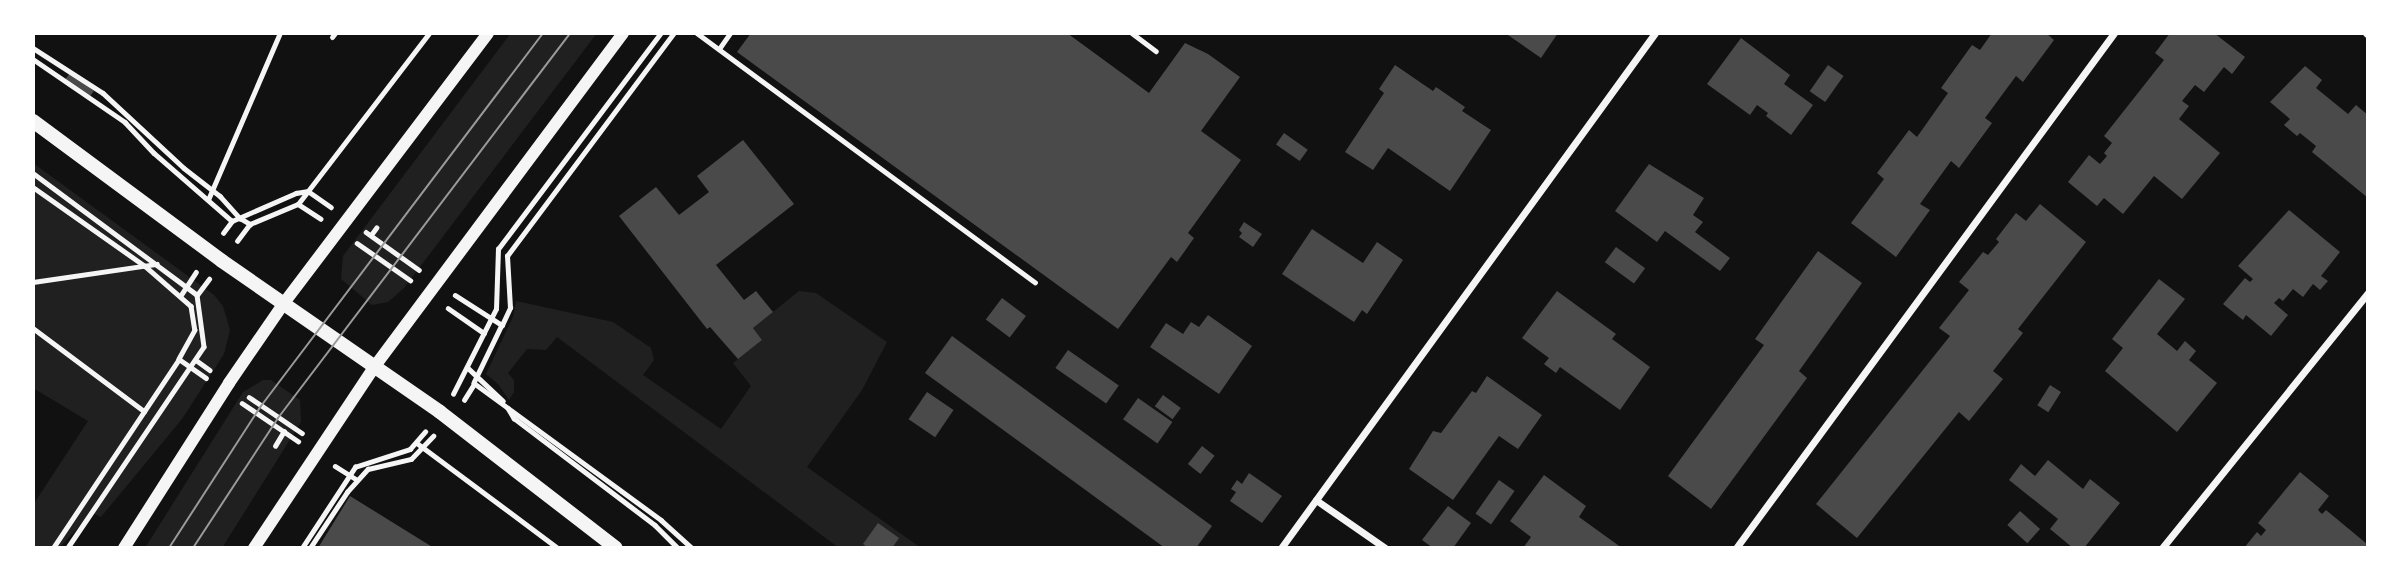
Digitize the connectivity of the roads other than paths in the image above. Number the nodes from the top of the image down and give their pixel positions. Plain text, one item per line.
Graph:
1 (488, 33) edge
2 (623, 33) edge
3 (1655, 33) edge
4 (2114, 33) edge
5 (33, 121) edge
6 (2368, 293) edge
7 (284, 303) junction
8 (375, 366) junction
9 (1316, 500) junction
10 (124, 548) edge
11 (254, 548) edge
12 (616, 548) edge
13 (1281, 548) edge
14 (1385, 548) edge
15 (1736, 548) edge
16 (2162, 548) edge

1 - 7 street
2 - 8 street
3 - 9 street
4 - 15 street
5 - 7 main road
6 - 16 street
7 - 8 main road
7 - 10 street
8 - 11 street
8 - 12 main road
9 - 13 street
9 - 14 street

